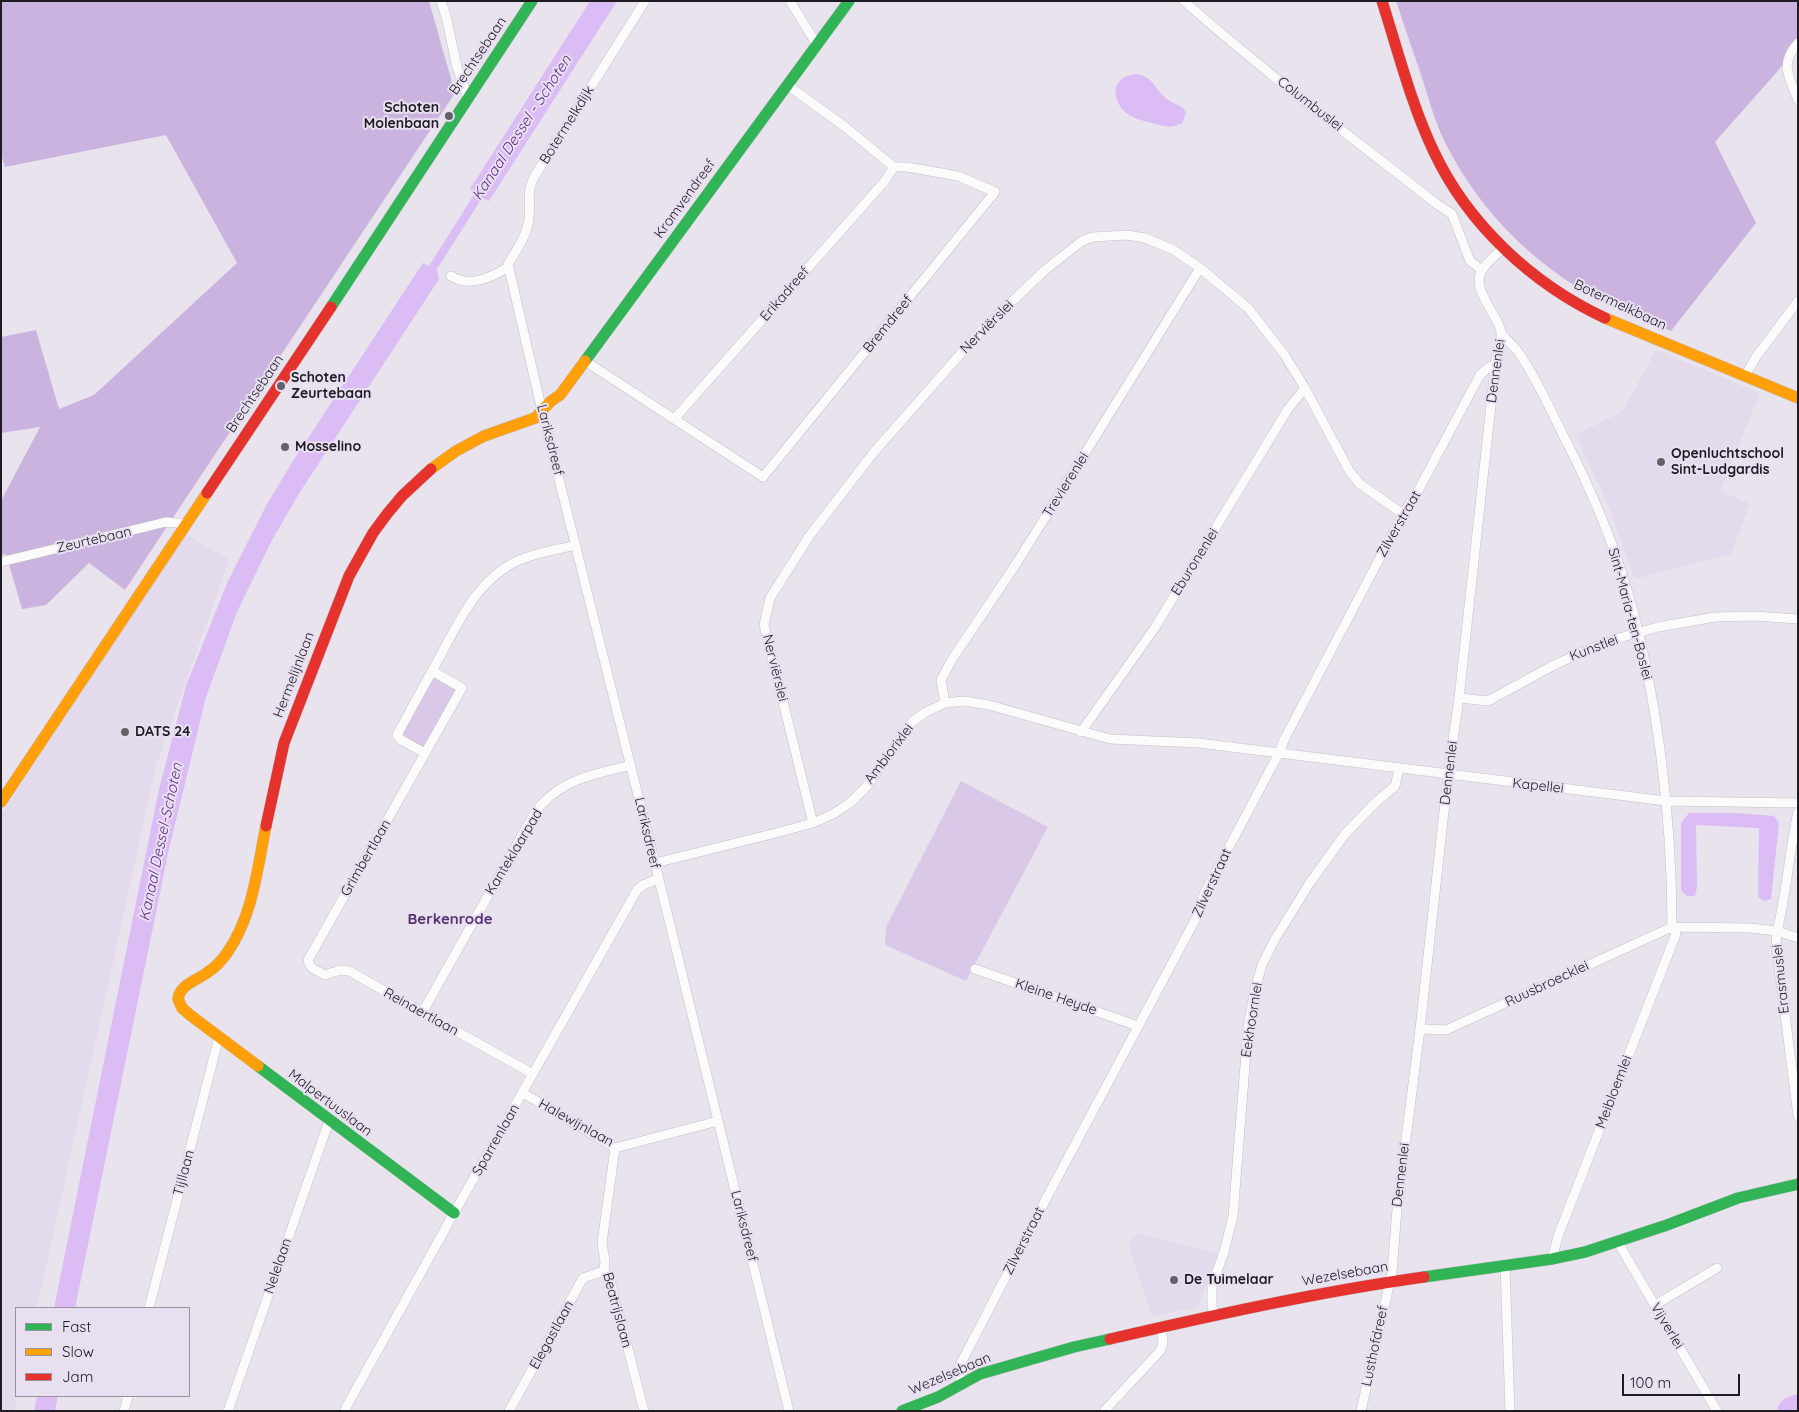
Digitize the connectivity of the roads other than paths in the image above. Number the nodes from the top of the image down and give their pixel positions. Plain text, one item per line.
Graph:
1 (441, 1) edge
2 (532, 1) edge
3 (645, 1) edge
4 (790, 1) edge
5 (849, 1) edge
6 (1184, 1) edge
7 (1382, 1) edge
8 (1798, 43) edge
9 (817, 45) junction
10 (787, 85) junction
11 (468, 98) junction
12 (1798, 100) edge
13 (894, 167) junction
14 (1504, 247) junction
15 (508, 267) junction
16 (1200, 268) junction
17 (1482, 270) junction
18 (451, 276) dead end
19 (1798, 301) edge
20 (1501, 334) junction
21 (585, 361) junction
22 (1495, 365) junction
23 (1745, 376) junction
24 (1305, 388) junction
25 (1798, 398) edge
26 (542, 411) junction
27 (675, 418) junction
28 (1403, 514) junction
29 (187, 524) junction
30 (576, 545) junction
31 (1, 562) edge
32 (1798, 619) edge
33 (1638, 632) junction
34 (432, 671) junction
35 (1459, 698) junction
36 (945, 703) junction
37 (1081, 732) junction
38 (1279, 753) junction
39 (425, 754) junction
40 (631, 765) junction
41 (1399, 769) junction
42 (1448, 775) junction
43 (1666, 801) junction
44 (1, 802) edge
45 (1798, 804) edge
46 (1798, 812) edge
47 (813, 823) junction
48 (655, 863) junction
49 (658, 879) junction
50 (1672, 927) junction
51 (1777, 931) junction
52 (1798, 938) edge
53 (308, 963) joint
54 (975, 969) dead end
55 (422, 1013) junction
56 (190, 1015) joint
57 (1138, 1026) junction
58 (1420, 1029) junction
59 (219, 1038) junction
60 (533, 1074) junction
61 (523, 1093) junction
62 (1798, 1116) edge
63 (329, 1121) junction
64 (718, 1121) junction
65 (615, 1148) junction
66 (1798, 1184) edge
67 (454, 1213) junction
68 (1617, 1242) junction
69 (1552, 1259) junction
70 (1505, 1266) junction
71 (1717, 1268) dead end
72 (604, 1270) junction
73 (1389, 1281) junction
74 (1654, 1305) junction
75 (149, 1307) edge
76 (1214, 1314) junction
77 (1161, 1327) junction
78 (961, 1384) junction
79 (128, 1397) edge
80 (124, 1411) edge
81 (228, 1411) edge
82 (344, 1411) edge
83 (509, 1411) edge
84 (644, 1411) edge
85 (789, 1411) edge
86 (902, 1411) edge
87 (1104, 1411) edge
88 (1362, 1411) edge
89 (1510, 1411) edge
90 (1717, 1411) edge

1 - 11 street
2 - 11 street, Brechtsebaan
3 - 15 street, Botermelkdijk
4 - 9 street
5 - 9 street, Kromvendreef
6 - 17 street, Columbuslei
7 - 14 street, Botermelkbaan
8 - 12 street
9 - 10 street, Kromvendreef
10 - 13 street
10 - 21 street, Kromvendreef
11 - 29 street, Brechtsebaan
13 - 27 street, Erikadreef
13 - 27 street, Bremdreef
14 - 17 street
14 - 23 street, Botermelkbaan
15 - 18 street
15 - 26 street, Lariksdreef
16 - 24 street, Nerviërslei
16 - 36 street, Trevierenlei
16 - 47 street, Nerviërslei
17 - 20 street, Dennenlei
19 - 23 street
20 - 22 street, Dennenlei
20 - 33 street, Sint-Maria-ten-Boslei
21 - 26 street, Kromvendreef
21 - 27 street, Bremdreef
22 - 28 street, Zilverstraat
22 - 35 street, Dennenlei
23 - 25 street, Botermelkbaan
24 - 28 street, Nerviërslei
24 - 37 street, Eburonenlei
26 - 30 street, Lariksdreef
26 - 56 street, Hermelijnlaan
28 - 38 street, Zilverstraat
29 - 31 street, Zeurtebaan
29 - 44 street, Brechtsebaan
30 - 34 street
30 - 40 street, Lariksdreef
32 - 33 street, Kunstlei
33 - 35 street, Kunstlei
33 - 43 street, Sint-Maria-ten-Boslei
34 - 39 street
34 - 39 street, Grimbertlaan
35 - 42 street, Dennenlei
36 - 37 street, Ambiorixlei
36 - 47 street, Ambiorixlei
37 - 38 street, Ambiorixlei
38 - 41 street, Kapellei
38 - 57 street, Zilverstraat
39 - 53 street, Grimbertlaan
40 - 48 street, Lariksdreef
40 - 55 street, Kanteklaarpad
41 - 42 street, Kapellei
41 - 76 street, Eekhoornlei
42 - 43 street, Kapellei
42 - 58 street, Dennenlei
43 - 45 street, Kapellei
43 - 50 street, Sint-Maria-ten-Boslei
46 - 51 street, Erasmuslei
47 - 48 street, Ambiorixlei
48 - 49 street, Lariksdreef
49 - 60 street, Sparrenlaan
49 - 64 street, Lariksdreef
50 - 51 street
50 - 58 street, Ruusbroecklei
50 - 69 street, Meibloemlei
51 - 52 street
51 - 62 street, Erasmuslei
53 - 55 street, Reinaertlaan
54 - 57 street, Kleine Heyde
55 - 60 street, Reinaertlaan
56 - 59 street, Malpertuuslaan
57 - 78 street, Zilverstraat
58 - 73 street, Dennenlei
59 - 63 street, Malpertuuslaan
59 - 75 street, Tijllaan
60 - 61 street, Sparrenlaan
61 - 65 street, Halewijnlaan
61 - 67 street, Sparrenlaan
63 - 67 street, Malpertuuslaan
63 - 81 street, Nelelaan
64 - 65 street, Halewijnlaan
64 - 85 street, Lariksdreef
65 - 72 street, Beatrijslaan
66 - 68 street, Wezelsebaan
67 - 82 street, Sparrenlaan
68 - 69 street, Wezelsebaan
68 - 74 street, Vijverlei
69 - 70 street, Wezelsebaan
70 - 73 street, Wezelsebaan
70 - 89 street
71 - 74 street
72 - 83 street, Elegastlaan
72 - 84 street, Beatrijslaan
73 - 76 street, Wezelsebaan
73 - 88 street, Lusthofdreef
74 - 90 street, Vijverlei
76 - 77 street, Wezelsebaan
77 - 78 street, Wezelsebaan
77 - 87 street
78 - 86 street, Wezelsebaan
79 - 80 street

